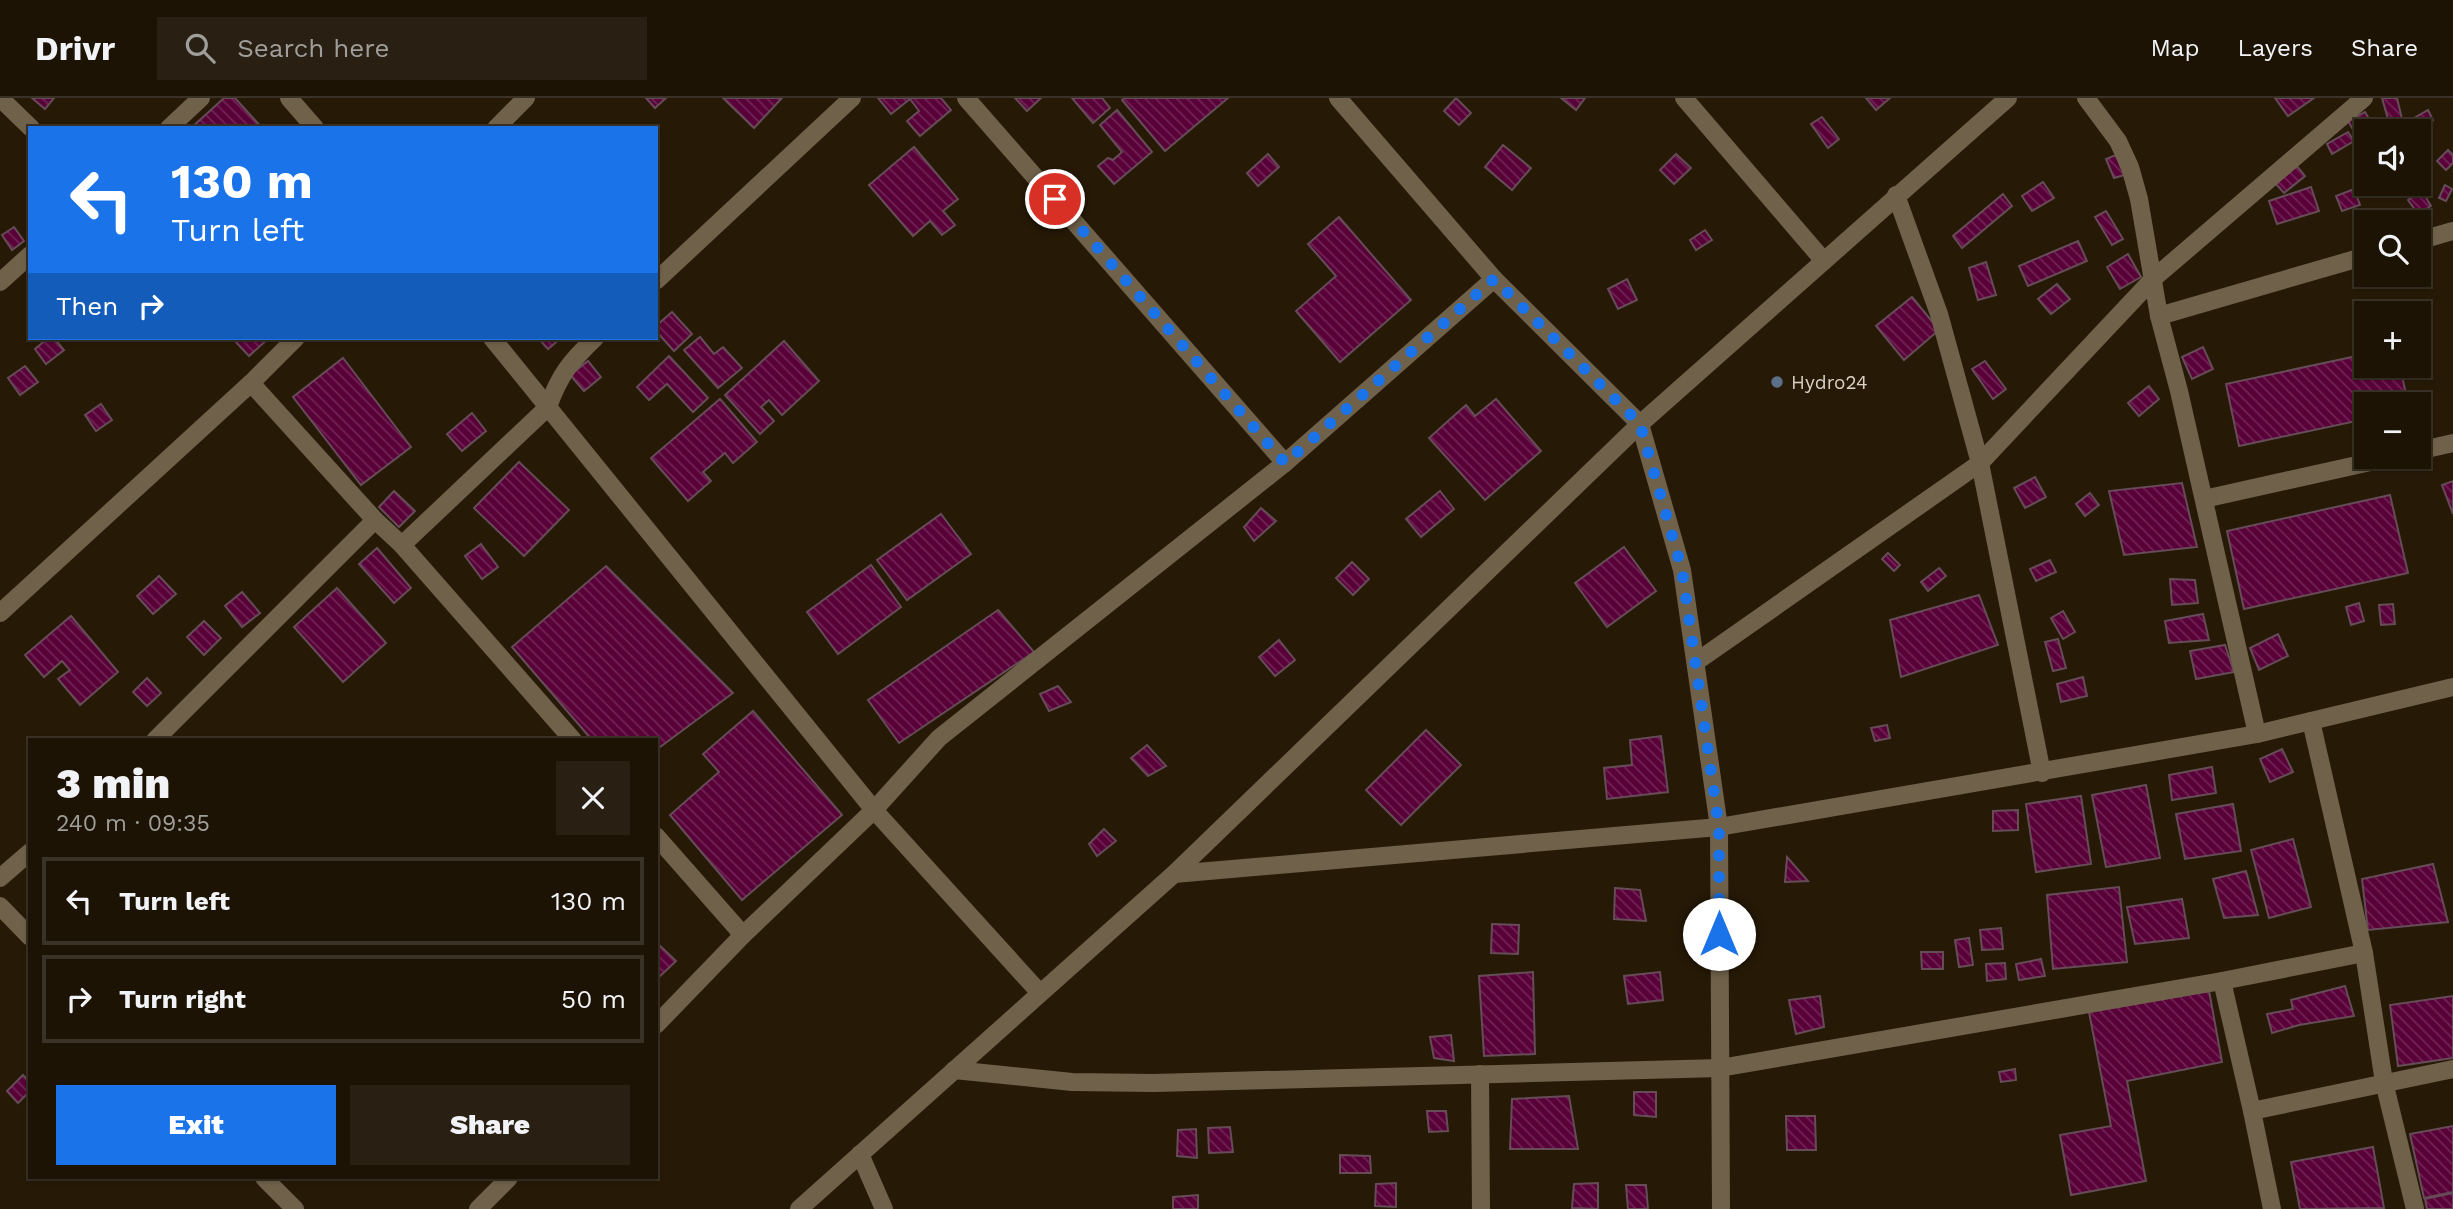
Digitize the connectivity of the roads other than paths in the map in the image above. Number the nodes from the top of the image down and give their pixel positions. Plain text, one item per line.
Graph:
1 (0, 98) edge
2 (201, 98) edge
3 (289, 98) edge
4 (526, 98) edge
5 (852, 98) edge
6 (966, 98) edge
7 (1338, 98) edge
8 (1684, 98) edge
9 (2008, 98) edge
10 (2086, 98) edge
11 (2364, 98) edge
12 (29, 126) edge
13 (171, 126) edge
14 (313, 126) edge
15 (498, 126) edge
16 (1896, 195) junction
17 (2453, 231) edge
18 (2431, 237) edge
19 (28, 258) edge
20 (2354, 259) edge
21 (1824, 261) junction
22 (2154, 278) junction
23 (658, 279) edge
24 (1494, 279) junction
25 (0, 282) edge
26 (2159, 316) junction
27 (294, 340) edge
28 (494, 340) edge
29 (593, 340) edge
30 (251, 383) junction
31 (548, 407) junction
32 (1640, 424) junction
33 (2453, 443) edge
34 (2431, 448) edge
35 (1285, 463) junction
36 (1980, 463) junction
37 (2354, 466) edge
38 (2204, 499) junction
39 (375, 520) junction
40 (402, 545) junction
41 (0, 613) edge
42 (1696, 662) junction
43 (2453, 687) edge
44 (2311, 722) junction
45 (2257, 734) junction
46 (161, 738) edge
47 (570, 738) edge
48 (2042, 773) junction
49 (874, 810) junction
50 (1719, 827) junction
51 (658, 838) edge
52 (28, 854) edge
53 (1174, 874) junction
54 (0, 878) edge
55 (0, 906) edge
56 (28, 935) edge
57 (743, 935) junction
58 (2364, 953) junction
59 (2222, 981) junction
60 (1040, 993) junction
61 (658, 1023) edge
62 (1720, 1068) junction
63 (2453, 1069) edge
64 (954, 1070) junction
65 (1480, 1074) junction
66 (2384, 1082) junction
67 (2252, 1111) junction
68 (860, 1154) junction
69 (265, 1179) edge
70 (508, 1179) edge
71 (295, 1209) edge
72 (478, 1209) edge
73 (799, 1209) edge
74 (884, 1209) edge
75 (1481, 1209) edge
76 (1721, 1209) edge
77 (2272, 1209) edge
78 (2415, 1209) edge

1 - 12 street
2 - 13 street
3 - 14 street
4 - 15 street
5 - 23 street
6 - 35 street
7 - 24 street
8 - 21 street
9 - 16 street
10 - 22 street
11 - 22 street
16 - 21 street
16 - 36 street
17 - 18 street
19 - 25 street
20 - 26 street
21 - 32 street
22 - 26 street
22 - 36 street
24 - 32 street
24 - 35 street
26 - 38 street
27 - 30 street
28 - 31 street
29 - 31 street
30 - 39 street
30 - 41 street
31 - 40 street
31 - 49 street
32 - 42 street
32 - 53 street
33 - 34 street
35 - 49 street
36 - 42 street
36 - 48 street
37 - 38 street
38 - 45 street
39 - 40 street
39 - 46 street
40 - 47 street
42 - 50 street
43 - 44 street
44 - 45 street
44 - 58 street
45 - 48 street
48 - 50 street
49 - 57 street
49 - 60 street
50 - 53 street
50 - 62 street
51 - 57 street
52 - 54 street
53 - 60 street
55 - 56 street
57 - 61 street
58 - 59 street
58 - 66 street
59 - 62 street
59 - 67 street
60 - 64 street
62 - 65 street
62 - 76 street
63 - 66 street
64 - 65 street
64 - 68 street
65 - 75 street
66 - 67 street
66 - 78 street
67 - 77 street
68 - 73 street
68 - 74 street
69 - 71 street
70 - 72 street

